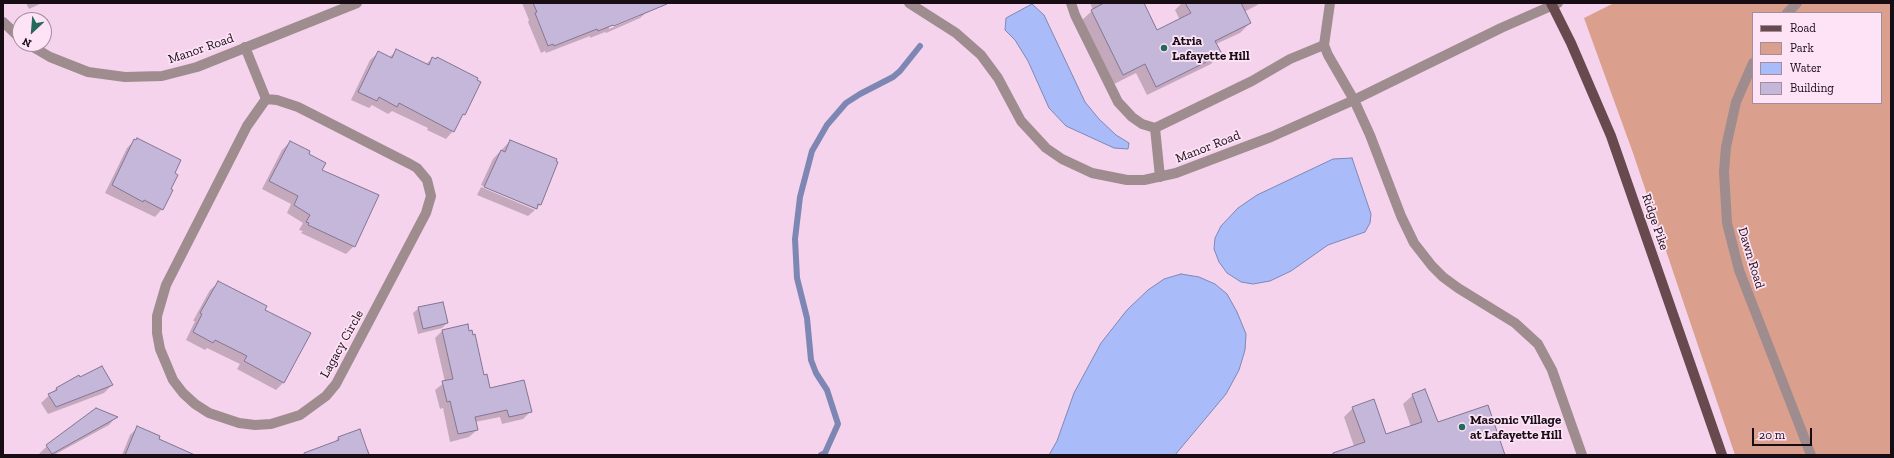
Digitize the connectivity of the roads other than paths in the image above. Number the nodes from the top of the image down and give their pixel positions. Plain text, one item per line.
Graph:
1 (357, 3) edge
2 (909, 3) edge
3 (1071, 3) edge
4 (1330, 3) edge
5 (1797, 3) edge
6 (1554, 4) edge
7 (1788, 12) edge
8 (3, 22) edge
9 (12, 30) edge
10 (1324, 45) junction
11 (245, 47) junction
12 (42, 52) edge
13 (1752, 65) edge
14 (266, 99) junction
15 (1354, 100) junction
16 (1155, 128) junction
17 (1160, 177) junction
18 (1582, 455) edge
19 (1722, 455) edge
20 (1811, 455) edge

1 - 11 street, Manor Road
2 - 17 street, Manor Road
3 - 16 street
4 - 10 street
5 - 7 street
6 - 15 street, Manor Road
6 - 19 main road, Ridge Pike
8 - 9 street
10 - 15 street
10 - 16 street
11 - 12 street, Manor Road
11 - 14 street
13 - 20 street, Dawn Road
14 - 14 street, Lagacy Circle
15 - 17 street, Manor Road
15 - 18 street
16 - 17 street

